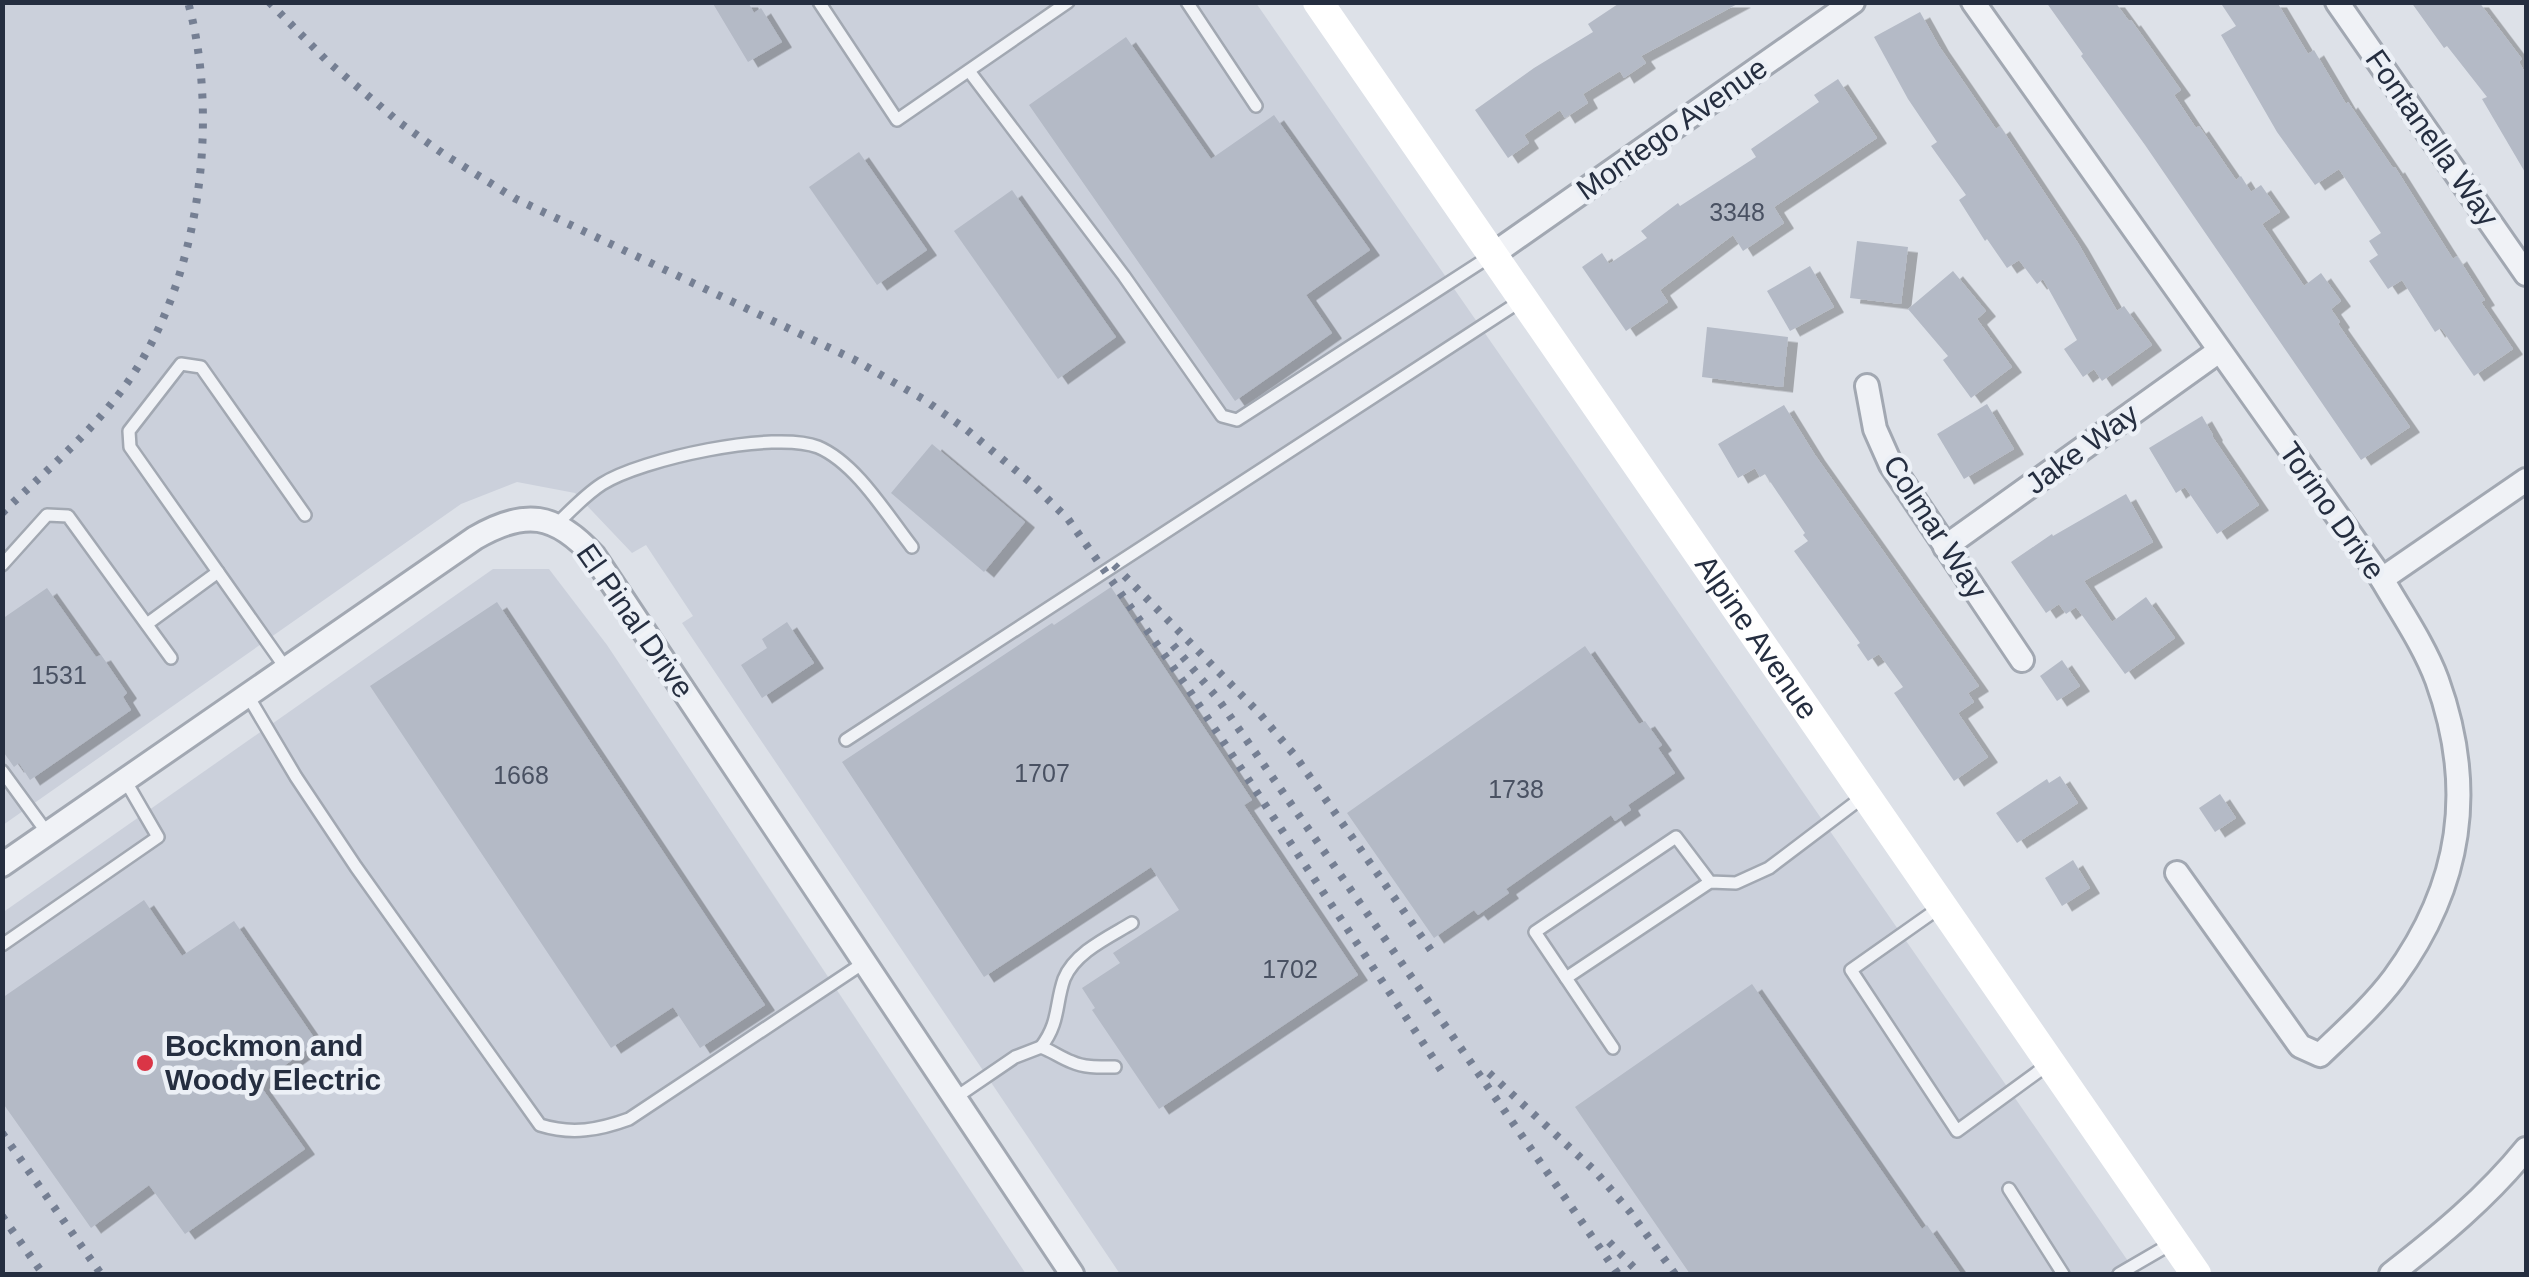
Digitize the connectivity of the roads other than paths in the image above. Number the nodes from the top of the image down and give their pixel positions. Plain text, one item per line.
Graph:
1 (819, 2) edge
2 (1068, 2) edge
3 (1186, 2) edge
4 (1318, 2) edge
5 (1852, 2) edge
6 (1972, 2) edge
7 (2337, 2) edge
8 (969, 70) junction
9 (1256, 106) dead end
10 (1492, 256) junction
11 (2526, 274) edge
12 (1522, 299) junction
13 (2218, 351) junction
14 (1867, 386) dead end
15 (2526, 480) edge
16 (304, 515) dead end
17 (556, 525) junction
18 (912, 547) dead end
19 (1946, 547) junction
20 (2, 565) edge
21 (218, 572) junction
22 (2382, 580) junction
23 (147, 624) junction
24 (171, 658) dead end
25 (2022, 660) dead end
26 (287, 670) junction
27 (248, 696) junction
28 (846, 740) dead end
29 (2, 771) edge
30 (125, 780) junction
31 (1865, 796) junction
32 (48, 834) junction
33 (2, 865) edge
34 (2177, 874) dead end
35 (1710, 882) junction
36 (1942, 906) junction
37 (1132, 923) dead end
38 (2, 945) edge
39 (864, 962) junction
40 (1566, 978) junction
41 (1041, 1047) junction
42 (1613, 1048) dead end
43 (2050, 1063) junction
44 (1115, 1066) dead end
45 (954, 1098) junction
46 (2526, 1149) edge
47 (2009, 1189) dead end
48 (2174, 1242) junction
49 (1072, 1274) edge
50 (2063, 1274) edge
51 (2119, 1274) edge
52 (2196, 1274) edge
53 (2391, 1274) edge

1 - 8 lane
2 - 8 lane
3 - 9 lane
4 - 10 street, Alpine Avenue
5 - 10 street, Montego Avenue
6 - 13 street, Torino Drive
7 - 11 street, Fontanella Way
8 - 10 lane
10 - 12 street, Alpine Avenue
12 - 28 lane
12 - 31 street, Alpine Avenue
13 - 19 street, Jake Way
13 - 22 street, Torino Drive
14 - 19 street, Colmar Way
15 - 22 street
16 - 21 lane
17 - 18 lane
17 - 26 street, El Pinal Drive
17 - 39 street, El Pinal Drive
19 - 25 street, Colmar Way
20 - 23 lane
21 - 23 lane
21 - 26 lane
22 - 34 street, Torino Drive
23 - 24 lane
26 - 27 street, El Pinal Drive
27 - 30 street, El Pinal Drive
27 - 39 lane
29 - 32 lane
30 - 32 street, El Pinal Drive
30 - 38 lane
31 - 35 lane
31 - 36 street, Alpine Avenue
32 - 33 street, El Pinal Drive
35 - 40 lane
35 - 40 lane
36 - 43 street, Alpine Avenue
36 - 43 lane
37 - 41 lane
39 - 45 street, El Pinal Drive
40 - 42 lane
41 - 44 lane
41 - 45 lane
43 - 48 street, Alpine Avenue
45 - 49 street, El Pinal Drive
46 - 53 street
47 - 50 lane
48 - 51 lane
48 - 52 street, Alpine Avenue

